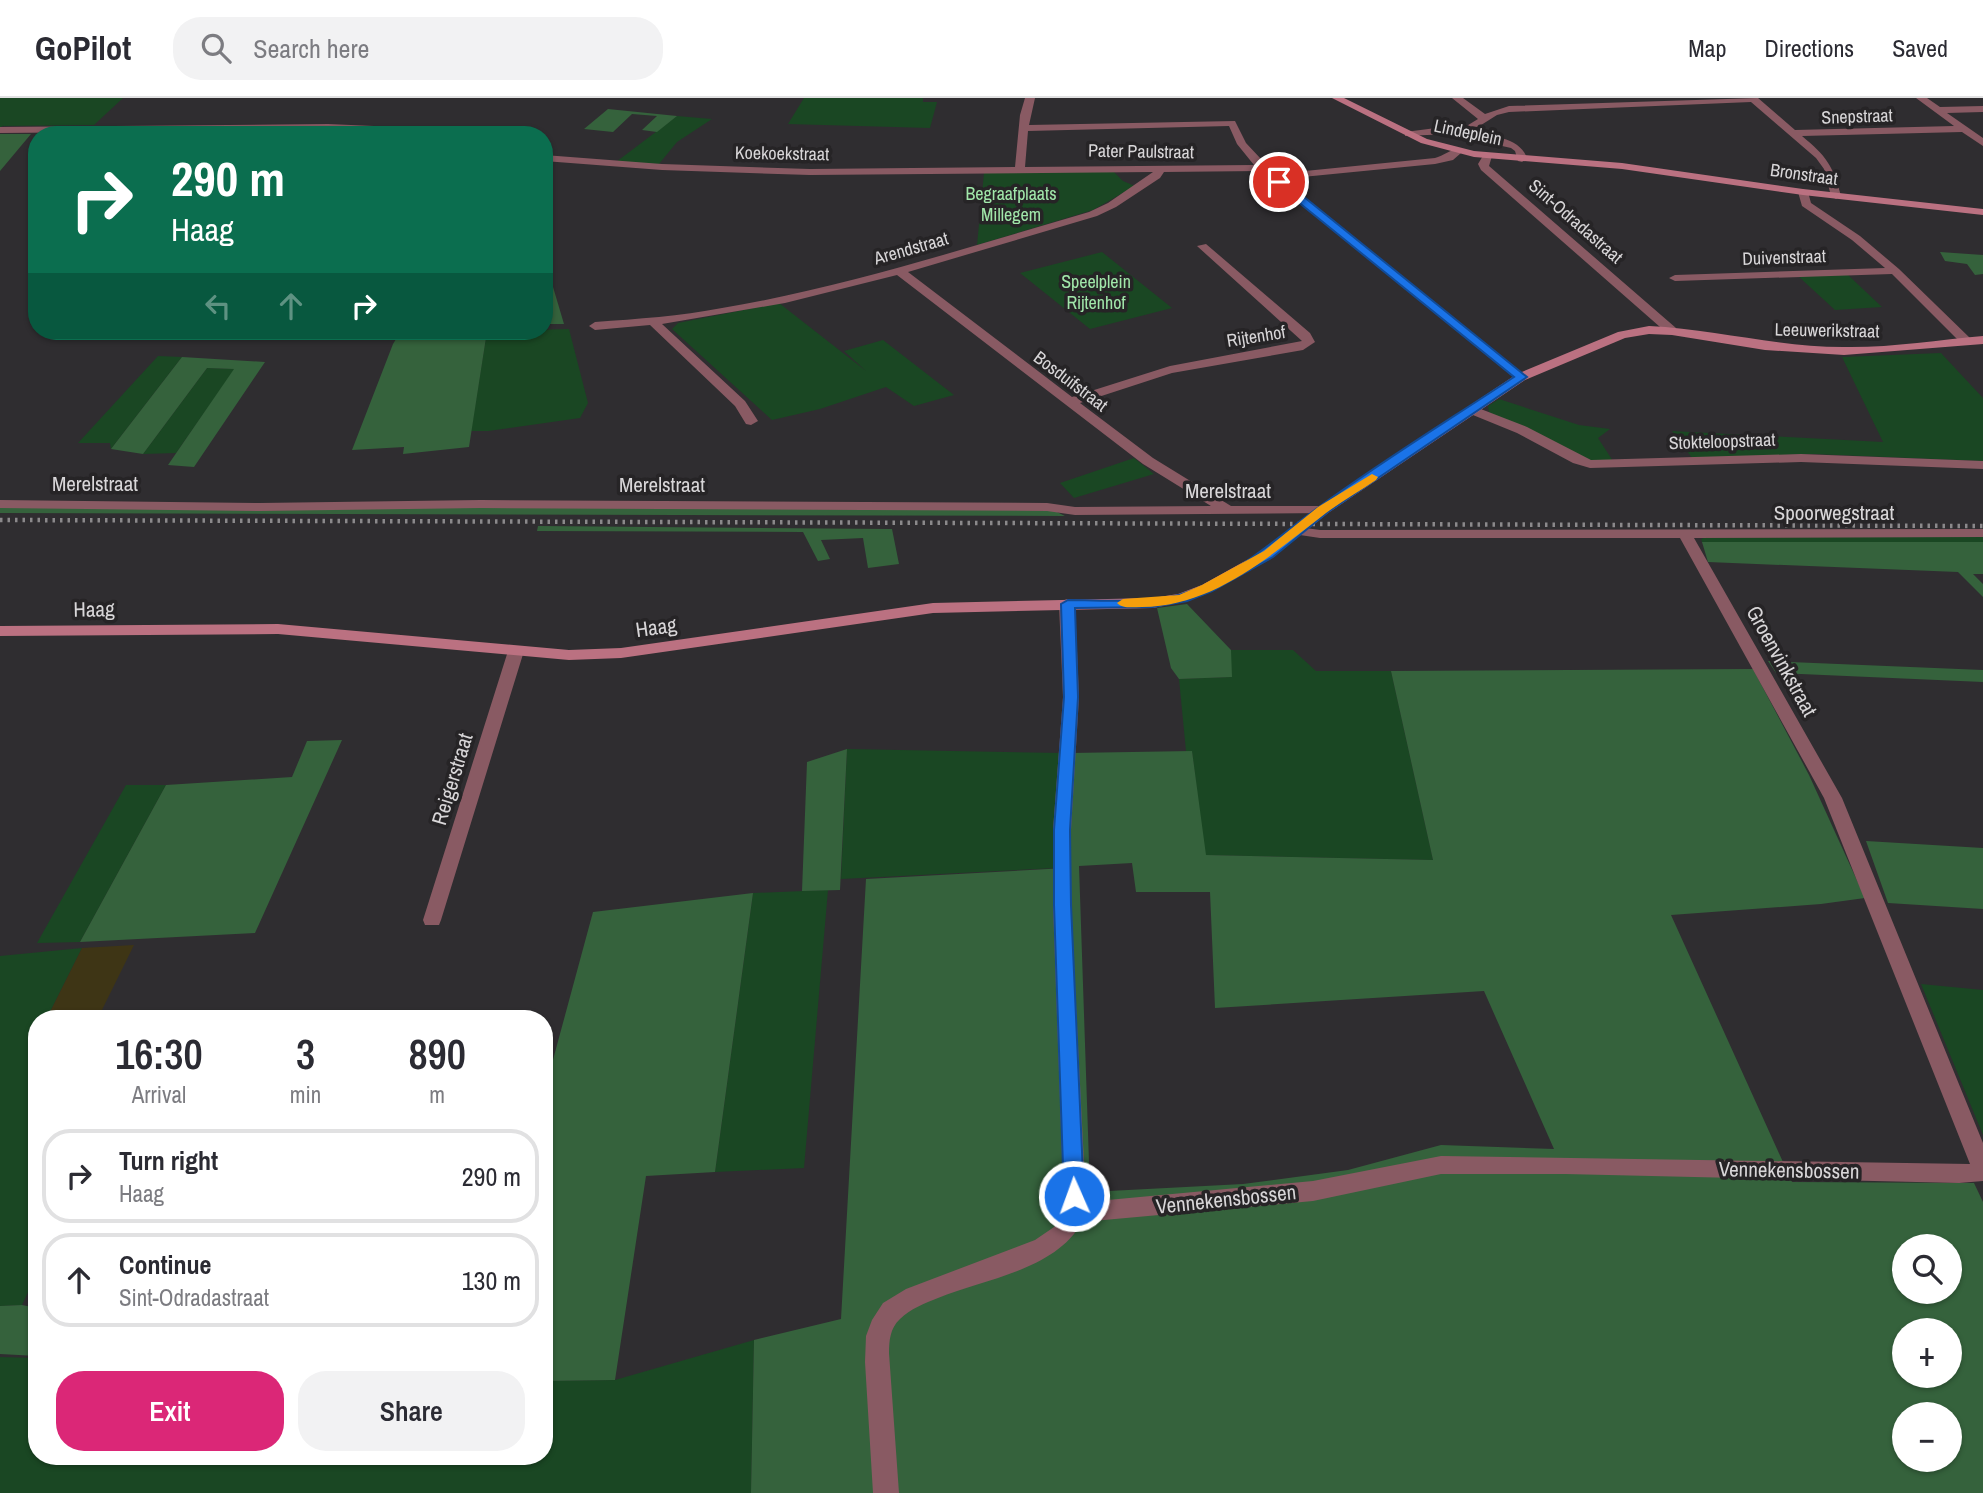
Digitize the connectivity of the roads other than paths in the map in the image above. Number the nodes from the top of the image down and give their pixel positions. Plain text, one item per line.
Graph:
1 (1030, 98) edge
2 (1337, 98) edge
3 (1457, 98) edge
4 (1753, 98) edge
5 (1921, 98) edge
6 (1983, 109) edge
7 (1938, 110) junction
8 (1485, 119) junction
9 (1024, 128) junction
10 (1963, 129) junction
11 (0, 130) edge
12 (28, 130) edge
13 (1464, 132) junction
14 (1794, 133) junction
15 (1408, 134) junction
16 (1983, 143) edge
17 (1458, 151) junction
18 (1487, 156) junction
19 (553, 159) edge
20 (1522, 159) junction
21 (1622, 166) joint
22 (1020, 168) junction
23 (1161, 168) junction
24 (1262, 168) junction
25 (1272, 177) junction
26 (1803, 192) junction
27 (1836, 196) junction
28 (1983, 212) edge
29 (1202, 246) dead end
30 (899, 271) junction
31 (1895, 271) junction
32 (1675, 278) dead end
33 (1652, 312) junction
34 (655, 324) junction
35 (595, 326) dead end
36 (1649, 330) junction
37 (1672, 331) junction
38 (1983, 340) edge
39 (1967, 342) junction
40 (1521, 377) junction
41 (1070, 402) junction
42 (1473, 410) junction
43 (751, 421) dead end
44 (1983, 465) edge
45 (0, 504) edge
46 (1323, 510) junction
47 (1228, 511) junction
48 (1298, 531) junction
49 (1983, 533) edge
50 (1685, 534) junction
51 (1068, 604) junction
52 (0, 631) edge
53 (516, 651) junction
54 (432, 920) dead end
55 (1983, 1171) edge
56 (1075, 1213) junction
57 (886, 1493) edge

1 - 9 street
2 - 15 street, Lindeplein
3 - 8 street
4 - 8 street
4 - 14 street
5 - 7 street
6 - 7 street
7 - 10 street
8 - 13 street
9 - 22 street
9 - 24 street
10 - 14 street, Snepstraat
10 - 16 street
11 - 12 street
13 - 15 street, Lindeplein
13 - 20 street, Lindeplein
14 - 27 street
15 - 17 street, Lindeplein
17 - 18 street, Lindeplein
17 - 25 street
18 - 20 street, Lindeplein
18 - 33 street, Sint-Odradastraat
19 - 22 street, Koekoekstraat
20 - 21 street, Lindeplein
21 - 26 street, Bronstraat
22 - 23 street, Pater Paulstraat
23 - 24 street, Pater Paulstraat
23 - 30 street, Arendstraat
24 - 25 street
25 - 40 street
26 - 27 street, Bronstraat
26 - 31 street, Duivenstraat
27 - 28 street, Bronstraat
29 - 41 street, Rijtenhof
30 - 34 street, Arendstraat
30 - 41 street, Bosduifstraat
31 - 32 street, Duivenstraat
31 - 39 street, Duivenstraat
33 - 36 street
33 - 37 street, Sint-Odradastraat
34 - 35 street, Arendstraat
34 - 43 street
36 - 37 street
36 - 40 street
37 - 39 street, Leeuwerikstraat
38 - 39 street, Leeuwerikstraat
40 - 42 street
41 - 47 street, Bosduifstraat
42 - 44 street, Stokteloopstraat
42 - 46 street
45 - 47 street, Merelstraat
46 - 47 street, Merelstraat
46 - 48 street
48 - 50 street
48 - 51 street, Haag
49 - 50 street, Spoorwegstraat
50 - 55 street, Groenvinkstraat
51 - 53 street, Haag
51 - 56 street
52 - 53 street, Haag
53 - 54 street, Reigerstraat
55 - 56 street, Vennekensbossen
56 - 57 street

